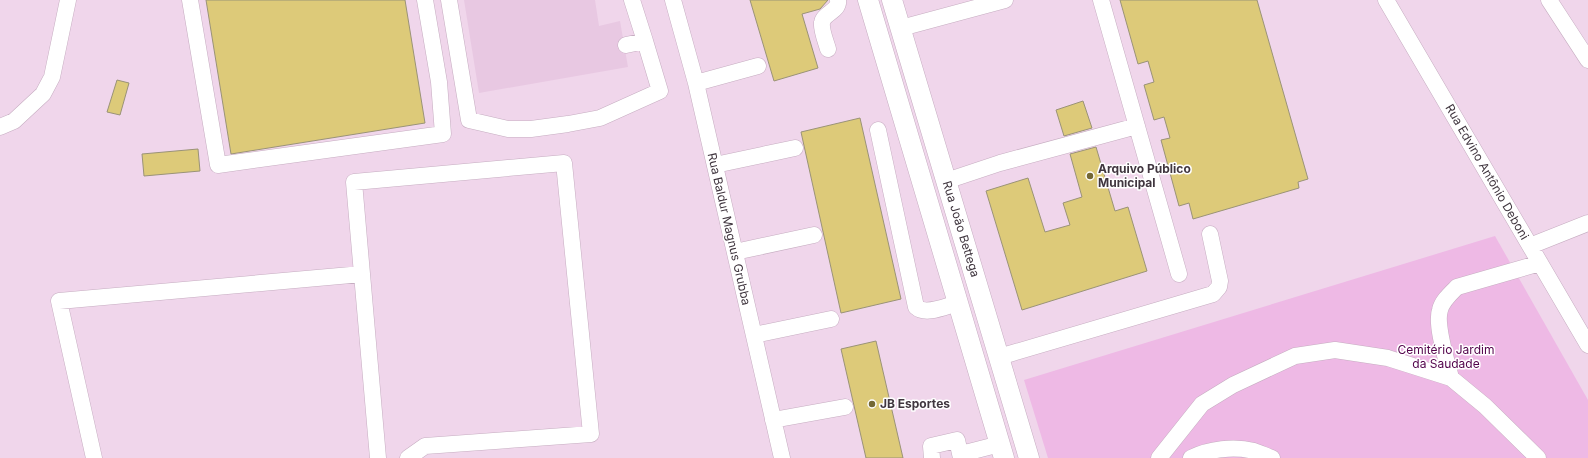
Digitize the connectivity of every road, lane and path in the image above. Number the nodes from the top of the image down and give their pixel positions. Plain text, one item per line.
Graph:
1 (68, 0) edge
2 (190, 0) edge
3 (425, 0) edge
4 (449, 0) edge
5 (632, 0) edge
6 (838, 0) edge
7 (868, 0) edge
8 (892, 0) edge
9 (1005, 0) edge
10 (1101, 0) edge
11 (1386, 0) edge
12 (1549, 0) edge
13 (675, 1) edge
14 (901, 28) junction
15 (645, 41) junction
16 (626, 45) dead end
17 (828, 49) dead end
18 (1588, 60) edge
19 (758, 66) dead end
20 (696, 84) junction
21 (1137, 126) junction
22 (0, 127) edge
23 (878, 130) dead end
24 (795, 148) dead end
25 (714, 165) junction
26 (946, 181) junction
27 (956, 213) junction
28 (934, 220) junction
29 (1588, 223) edge
30 (1210, 234) dead end
31 (814, 235) dead end
32 (964, 238) junction
33 (941, 246) junction
34 (1530, 246) junction
35 (735, 252) junction
36 (1540, 263) junction
37 (362, 274) junction
38 (1179, 274) dead end
39 (958, 303) junction
40 (831, 319) dead end
41 (754, 335) junction
42 (1588, 345) edge
43 (999, 357) junction
44 (1451, 378) junction
45 (845, 407) dead end
46 (773, 420) junction
47 (1002, 451) edge
48 (961, 456) edge
49 (94, 458) edge
50 (378, 458) edge
51 (408, 458) edge
52 (782, 458) edge
53 (932, 458) edge
54 (1029, 458) edge
55 (1159, 458) edge
56 (1191, 458) edge
57 (1272, 458) edge
58 (1538, 458) edge

1 - 22 street
2 - 3 street
4 - 15 street
5 - 15 street
6 - 17 street
7 - 28 main road, Rua João Bettega
8 - 14 main road, Rua João Bettega
9 - 14 street
10 - 21 street
11 - 34 street, Rua Edvino Antônio Deboni
12 - 18 street
13 - 20 street, Rua Baldur Magnus Grubba
14 - 26 main road, Rua João Bettega
15 - 16 street
19 - 20 street
20 - 25 street, Rua Baldur Magnus Grubba
21 - 26 street
21 - 38 street
23 - 39 street
24 - 25 street
25 - 35 street, Rua Baldur Magnus Grubba
26 - 27 main road, Rua João Bettega
27 - 28 main road
27 - 32 main road, Rua João Bettega
28 - 33 main road, Rua João Bettega
29 - 34 street
30 - 43 street
31 - 35 street
32 - 33 main road
32 - 43 main road, Rua João Bettega
33 - 39 main road, Rua João Bettega
34 - 36 street, Rua Edvino Antônio Deboni
35 - 41 street, Rua Baldur Magnus Grubba
36 - 42 street, Rua Edvino Antônio Deboni
36 - 44 street
37 - 49 street
37 - 50 street
37 - 51 street
39 - 47 main road, Rua João Bettega
40 - 41 street
41 - 46 street, Rua Baldur Magnus Grubba
43 - 54 main road, Rua João Bettega
44 - 55 street
44 - 58 street
45 - 46 street
46 - 52 street, Rua Baldur Magnus Grubba
47 - 48 street
48 - 53 street
56 - 57 street

